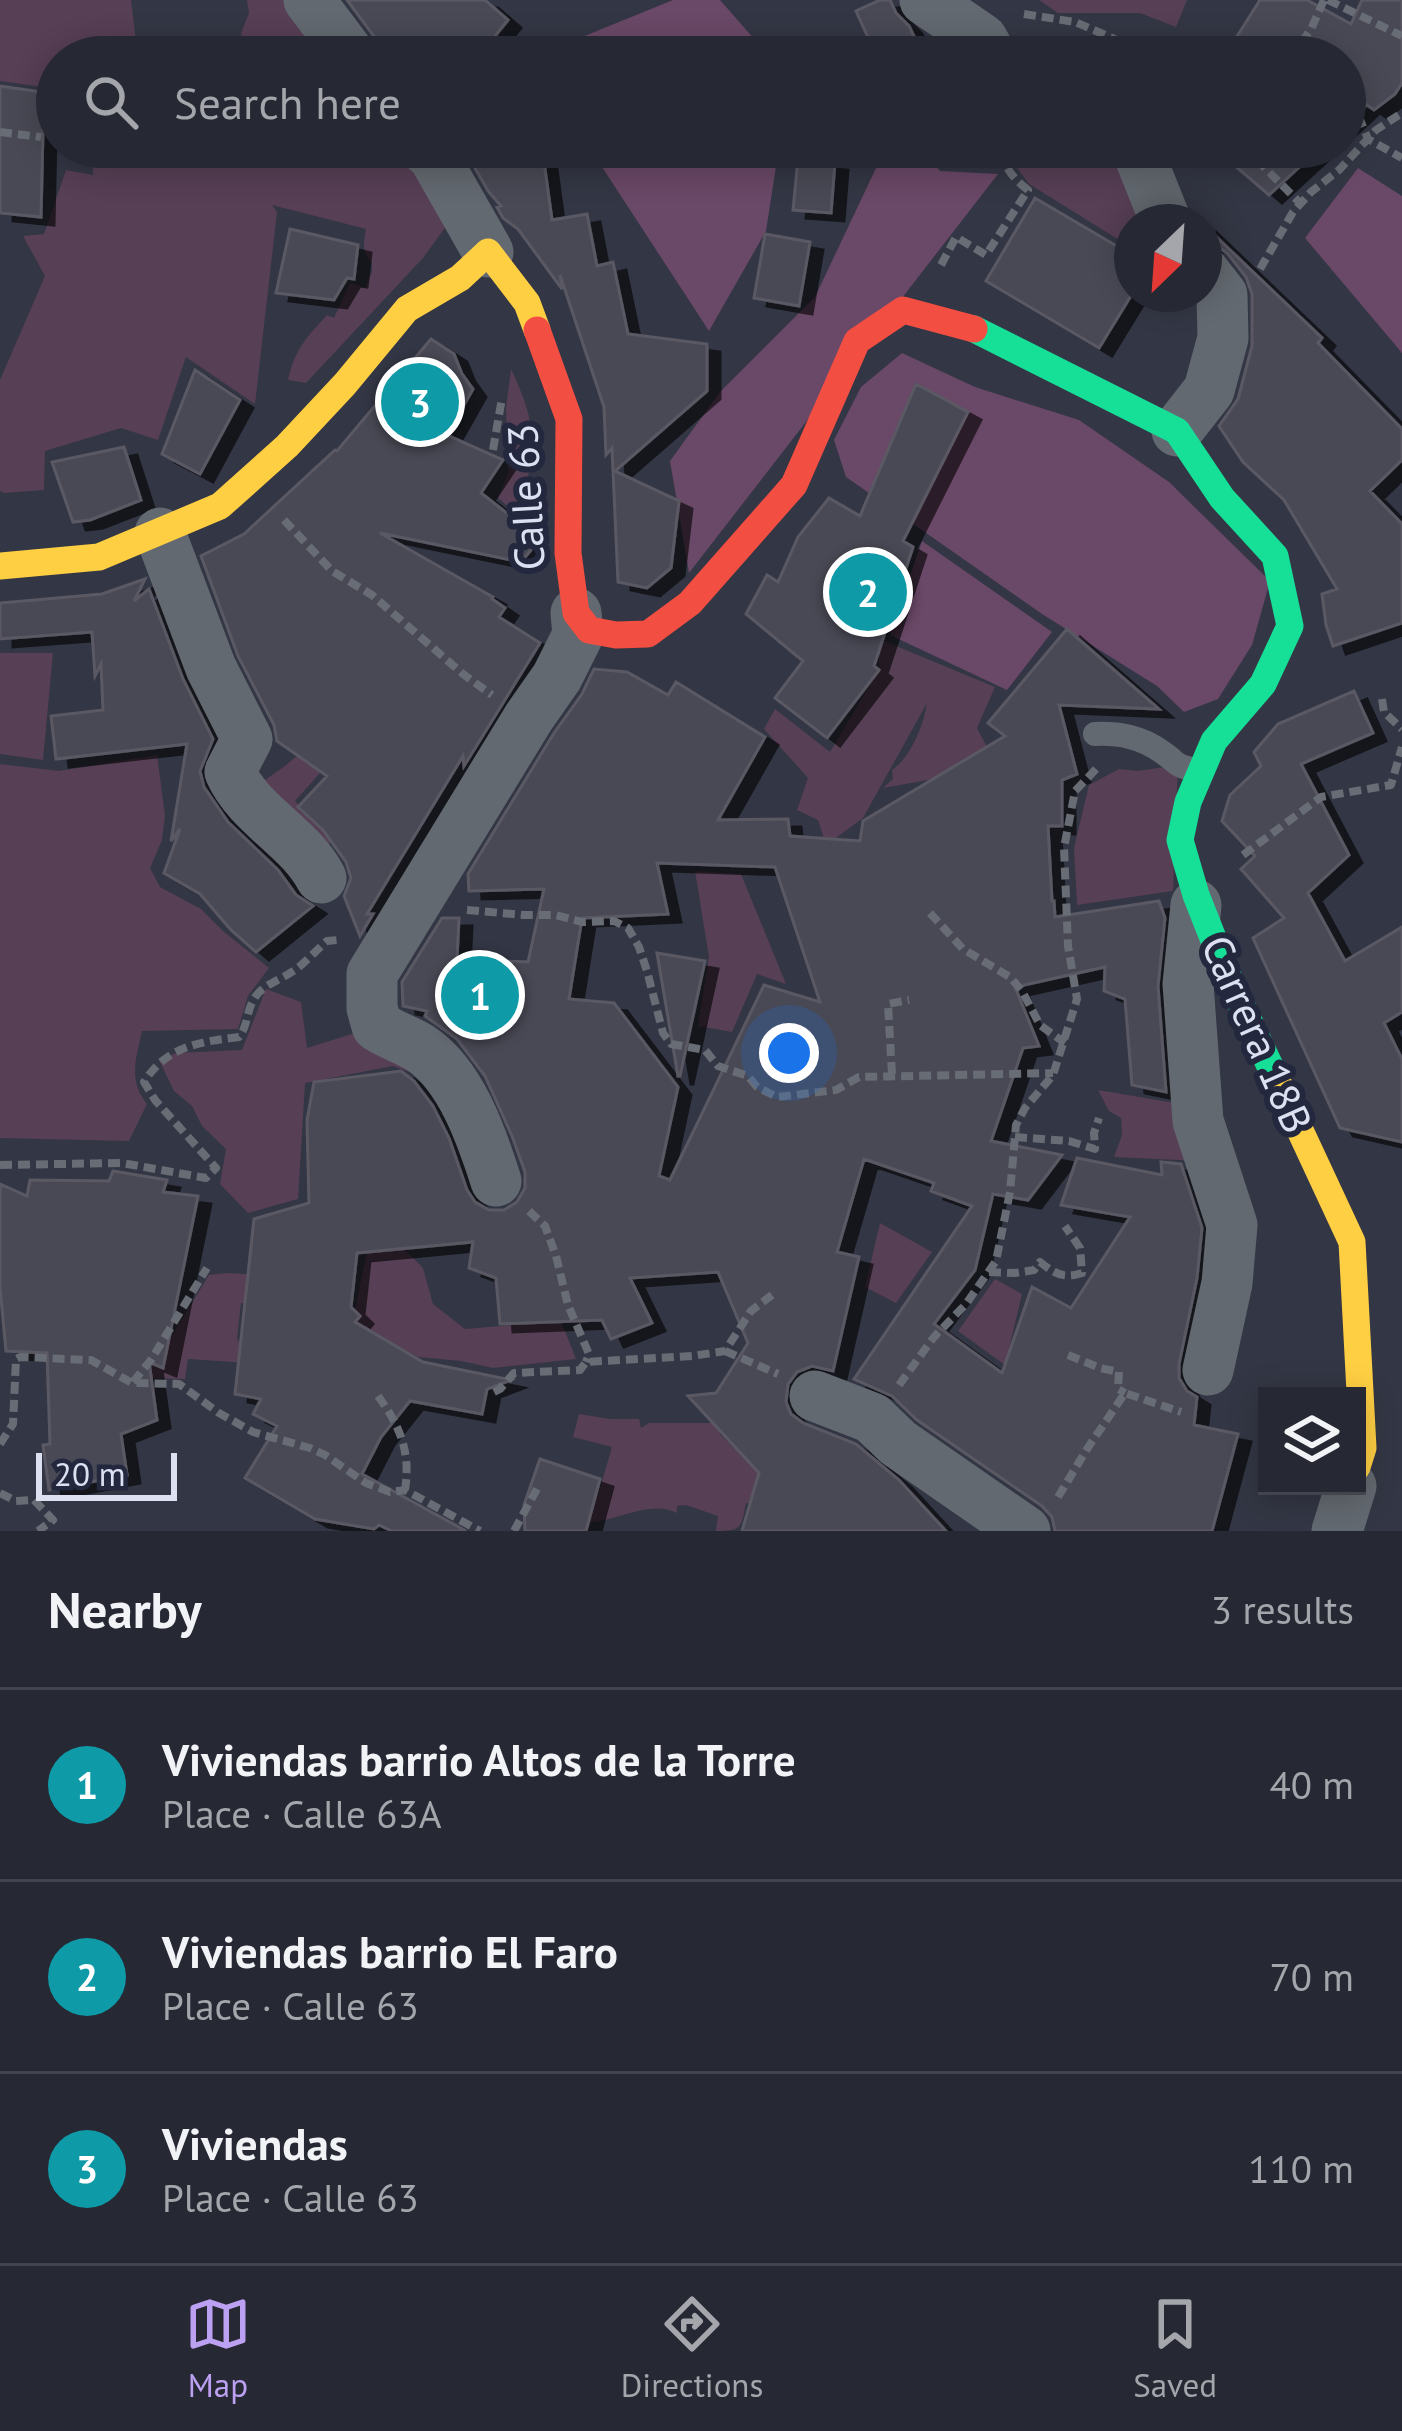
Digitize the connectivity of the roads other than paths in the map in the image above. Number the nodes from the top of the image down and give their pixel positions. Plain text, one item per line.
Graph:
1 (309, 0) edge
2 (926, 0) edge
3 (336, 36) edge
4 (978, 36) edge
5 (440, 168) edge
6 (1144, 168) edge
7 (1159, 204) edge
8 (488, 252) junction
9 (1222, 295) edge
10 (1178, 431) junction
11 (160, 533) junction
12 (0, 566) edge
13 (576, 613) junction
14 (1095, 734) dead end
15 (1198, 771) junction
16 (321, 878) dead end
17 (1196, 895) junction
18 (496, 1181) dead end
19 (1208, 1370) road end
20 (1360, 1387) edge
21 (815, 1396) dead end
22 (1348, 1495) edge
23 (1039, 1519) edge
24 (1336, 1531) edge

1 - 3 street
2 - 4 street
5 - 8 street
6 - 7 street
8 - 11 street
8 - 13 street, Calle 63
9 - 10 street
10 - 13 street, Calle 63
10 - 15 street, Carrera 18B
11 - 12 street
11 - 16 street
13 - 18 street
14 - 15 lane
15 - 17 street, Carrera 18B
17 - 19 street
17 - 20 street, Carrera 18B
21 - 23 street
22 - 24 street

